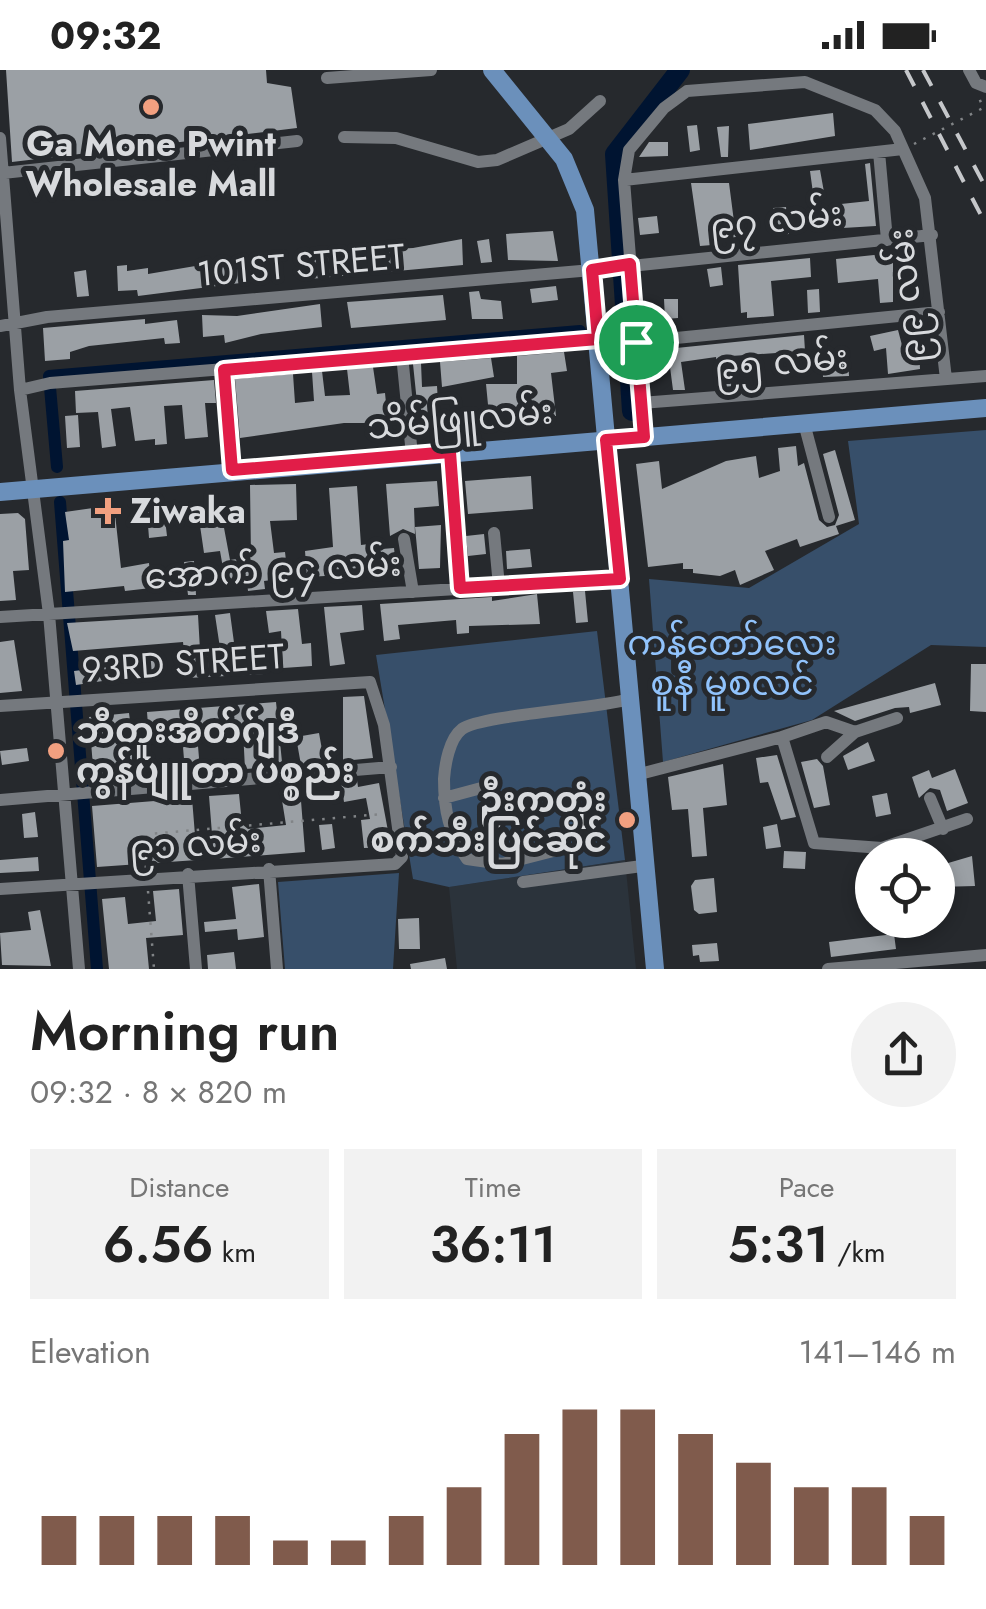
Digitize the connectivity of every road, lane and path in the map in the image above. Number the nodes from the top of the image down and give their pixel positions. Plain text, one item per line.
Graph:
1 (431, 70) edge
2 (492, 70) edge
3 (969, 70) edge
4 (327, 78) dead end
5 (984, 87) edge
6 (600, 102) dead end
7 (982, 108) dead end
8 (344, 137) dead end
9 (0, 138) edge
10 (548, 140) junction
11 (296, 141) dead end
12 (903, 149) junction
13 (879, 152) junction
14 (3, 173) junction
15 (624, 180) junction
16 (932, 235) junction
17 (886, 240) junction
18 (628, 265) junction
19 (600, 269) junction
20 (939, 312) junction
21 (7, 326) edge
22 (598, 339) junction
23 (636, 342) junction
24 (402, 355) junction
25 (224, 370) junction
26 (986, 376) edge
27 (946, 379) junction
28 (20, 390) junction
29 (641, 403) junction
30 (986, 408) edge
31 (804, 423) junction
32 (644, 437) junction
33 (606, 440) junction
34 (450, 452) junction
35 (412, 456) junction
36 (232, 470) junction
37 (32, 490) junction
38 (0, 492) edge
39 (828, 517) dead end
40 (494, 533) dead end
41 (404, 539) dead end
42 (620, 579) junction
43 (499, 586) junction
44 (460, 588) junction
45 (413, 592) junction
46 (48, 614) junction
47 (0, 618) edge
48 (630, 699) junction
49 (56, 701) junction
50 (0, 706) edge
51 (897, 718) dead end
52 (856, 732) junction
53 (782, 737) junction
54 (827, 757) dead end
55 (392, 767) junction
56 (636, 775) junction
57 (486, 787) dead end
58 (64, 794) junction
59 (444, 798) junction
60 (930, 798) dead end
61 (0, 800) edge
62 (396, 812) junction
63 (967, 819) dead end
64 (943, 829) junction
65 (564, 848) dead end
66 (642, 866) junction
67 (269, 869) junction
68 (188, 874) junction
69 (146, 877) junction
70 (72, 882) junction
71 (523, 882) dead end
72 (0, 889) edge
73 (986, 954) edge
74 (945, 964) edge
75 (79, 969) edge
76 (154, 969) edge
77 (196, 969) edge
78 (277, 969) edge
79 (654, 969) edge
80 (828, 969) edge

1 - 4 street
2 - 10 main road
3 - 5 street
6 - 10 street
7 - 12 path
8 - 10 street
9 - 14 street
10 - 19 main road
11 - 14 street
12 - 13 street
12 - 15 street, ၉၉ လမ်း
12 - 16 street, ၉၉ လမ်း
13 - 15 street
13 - 17 street
14 - 21 street
15 - 18 street
16 - 17 street, ၉၇ လမ်း
16 - 20 street, ၉၉ လမ်း
17 - 18 street, ၉၇ လမ်း
18 - 19 street, ၉၇ လမ်း
18 - 23 street
19 - 21 street, 101ST STREET
19 - 22 main road
20 - 23 street
20 - 27 street, ၉၉ လမ်း
21 - 28 street
22 - 24 street
22 - 33 main road
23 - 29 street
24 - 25 street
24 - 35 street
25 - 28 street
25 - 36 street
26 - 27 street, ၉၅ လမ်း
27 - 29 street, ၉၅ လမ်း
28 - 37 street
29 - 32 street
30 - 31 main road, သိမ်ဖြူလမ်း
31 - 32 main road, သိမ်ဖြူလမ်း
31 - 39 street
32 - 33 main road, သိမ်ဖြူလမ်း
33 - 34 main road, သိမ်ဖြူလမ်း
33 - 42 main road
34 - 35 main road, သိမ်ဖြူလမ်း
34 - 44 street
35 - 36 main road, သိမ်ဖြူလမ်း
36 - 37 main road, သိမ်ဖြူလမ်း
37 - 38 main road, သိမ်ဖြူလမ်း
37 - 46 street
40 - 43 street
41 - 45 street
42 - 43 street, အောက် ၉၄ လမ်း
42 - 48 main road
43 - 44 street, အောက် ၉၄ လမ်း
44 - 45 street, အောက် ၉၄ လမ်း
45 - 46 street, အောက် ၉၄ လမ်း
46 - 47 street, အောက် ၉၄ လမ်း
46 - 49 street
48 - 56 main road
48 - 59 street
49 - 50 street, 93RD STREET
49 - 55 street, 93RD STREET
49 - 58 street
51 - 52 street
52 - 53 street
52 - 54 street
53 - 56 street
53 - 64 street
55 - 58 street
55 - 62 street
56 - 66 main road
57 - 59 street
58 - 61 street
58 - 70 street
59 - 65 street
60 - 64 street
62 - 67 street, ၉၁ လမ်း
62 - 69 path
63 - 64 street
66 - 71 street
66 - 79 main road
67 - 68 street, ၉၁ လမ်း
67 - 78 street
68 - 69 street, ၉၁ လမ်း
68 - 77 street
69 - 70 street, ၉၁ လမ်း
69 - 76 path
70 - 72 street, ၉၁ လမ်း
70 - 75 street
73 - 74 street
74 - 80 street

